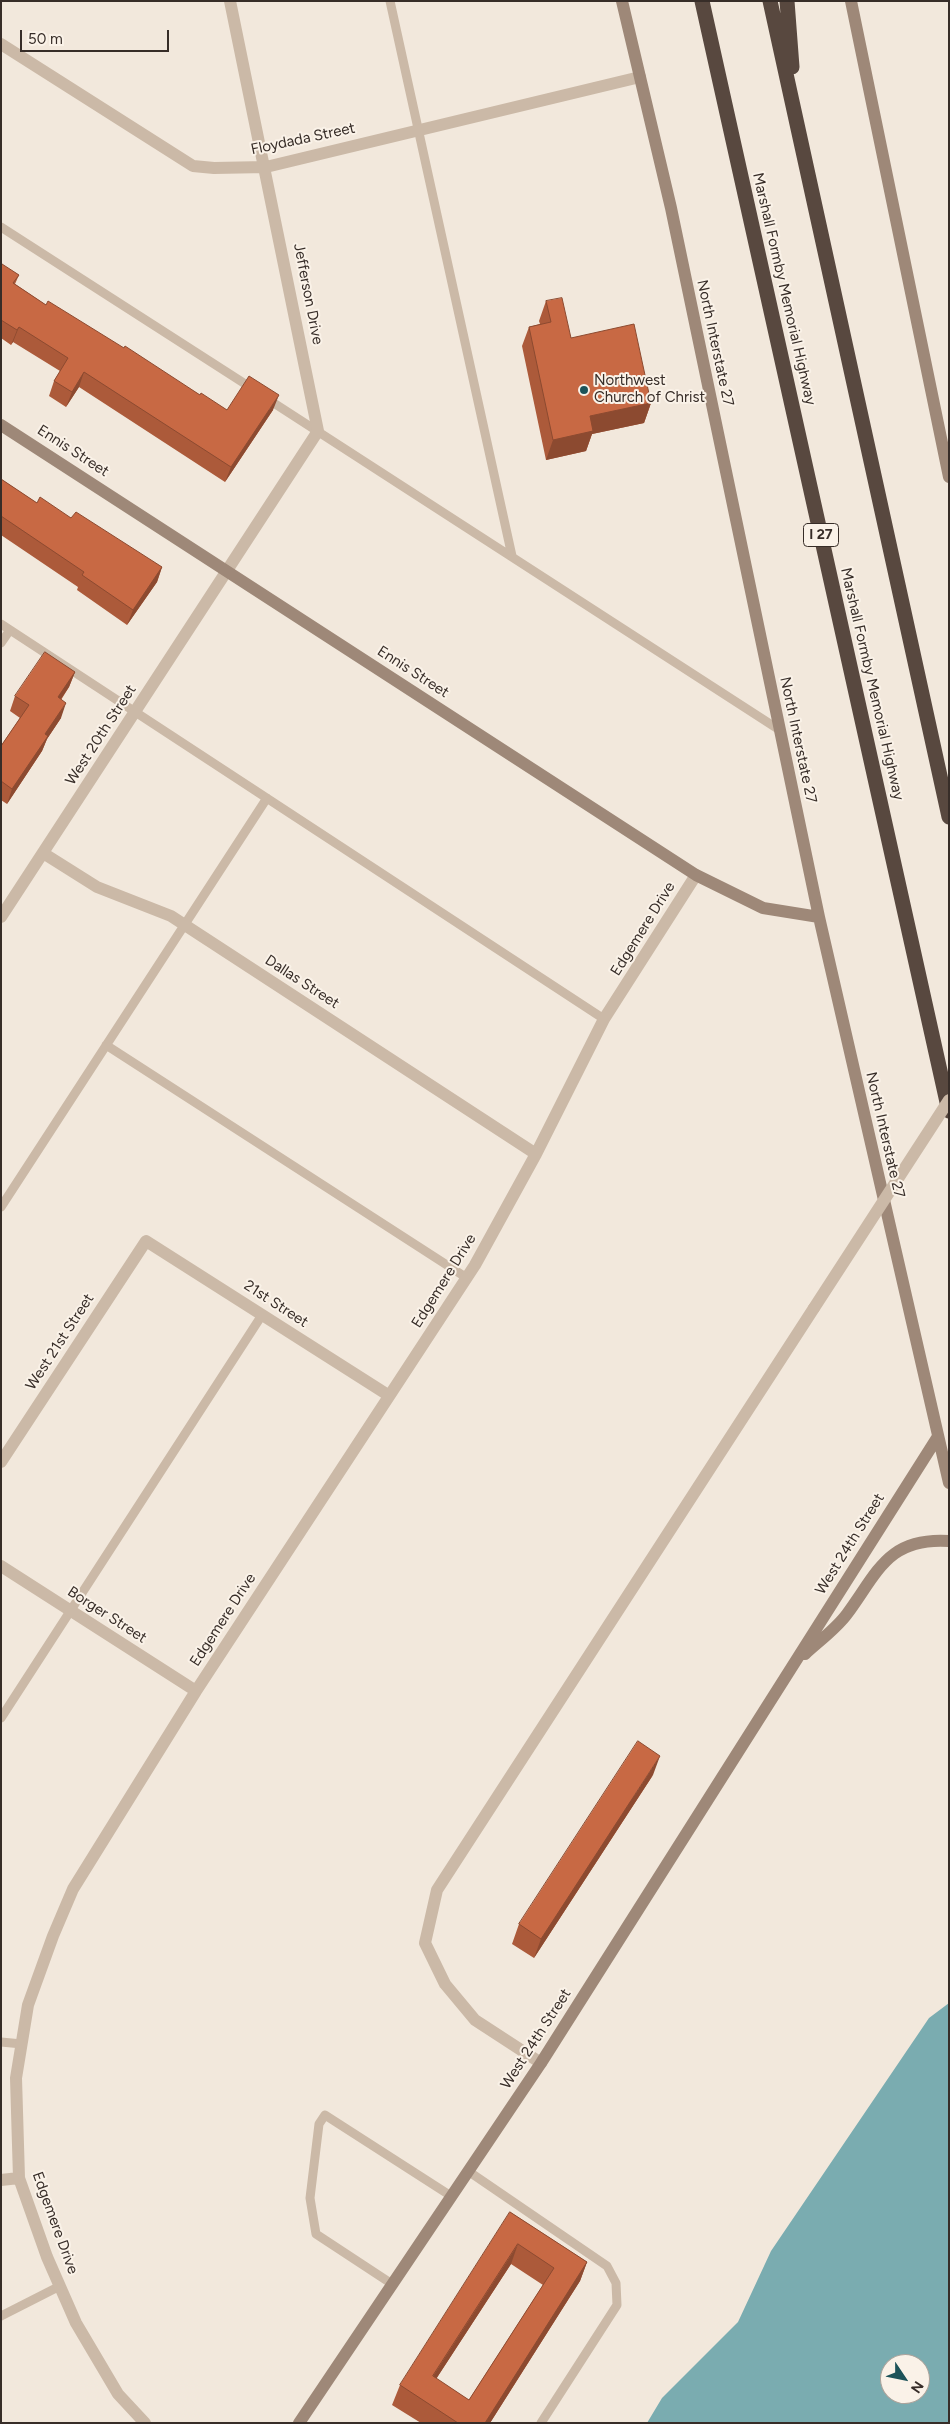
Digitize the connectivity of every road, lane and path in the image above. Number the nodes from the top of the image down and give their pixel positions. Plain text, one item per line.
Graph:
1 (390, 1) edge
2 (622, 1) edge
3 (702, 1) edge
4 (770, 1) edge
5 (787, 1) edge
6 (851, 1) edge
7 (229, 2) edge
8 (1, 44) edge
9 (640, 77) junction
10 (797, 128) junction
11 (418, 130) junction
12 (266, 167) junction
13 (1, 227) edge
14 (1, 425) edge
15 (318, 432) junction
16 (949, 477) edge
17 (512, 556) junction
18 (228, 571) junction
19 (1, 624) edge
20 (10, 630) junction
21 (1, 643) edge
22 (136, 712) junction
23 (778, 728) junction
24 (267, 798) junction
25 (949, 817) edge
26 (43, 852) junction
27 (696, 875) junction
28 (1, 917) edge
29 (819, 917) junction
30 (184, 925) junction
31 (604, 1019) junction
32 (106, 1045) junction
33 (949, 1100) edge
34 (949, 1111) edge
35 (536, 1154) junction
36 (1, 1207) edge
37 (146, 1240) joint
38 (467, 1278) junction
39 (262, 1315) junction
40 (388, 1395) junction
41 (937, 1438) junction
42 (1, 1462) edge
43 (949, 1483) edge
44 (949, 1541) edge
45 (1, 1566) edge
46 (70, 1610) junction
47 (791, 1668) junction
48 (196, 1691) junction
49 (1, 1718) edge
50 (1, 2042) edge
51 (22, 2044) junction
52 (541, 2063) junction
53 (468, 2171) junction
54 (18, 2178) junction
55 (1, 2180) edge
56 (451, 2196) junction
57 (392, 2284) junction
58 (60, 2286) junction
59 (1, 2316) edge
60 (145, 2423) edge
61 (299, 2423) edge
62 (541, 2423) edge

1 - 11 lane
2 - 9 main road, North Interstate 27
3 - 34 highway, Marshall Formby Memorial Highway / I 27
4 - 10 highway
5 - 10 highway
6 - 16 main road
7 - 12 street, Jefferson Drive
8 - 12 street, Floydada Street
9 - 11 street, Floydada Street
9 - 23 main road, North Interstate 27
10 - 25 highway
11 - 12 street, Floydada Street
11 - 17 lane
12 - 15 street, Jefferson Drive
13 - 15 lane
14 - 18 main road, Ennis Street
15 - 17 lane
15 - 18 street
17 - 23 lane
18 - 22 street, West 20th Street
18 - 27 main road, Ennis Street
19 - 20 lane
20 - 21 lane
20 - 22 lane
22 - 24 lane
22 - 26 street, West 20th Street
23 - 29 main road, North Interstate 27
24 - 30 lane
24 - 31 lane
26 - 28 street, West 20th Street
26 - 30 street, Dallas Street
27 - 29 main road, Ennis Street
27 - 31 street, Edgemere Drive
29 - 41 main road, North Interstate 27
30 - 32 lane
30 - 35 street, Dallas Street
31 - 35 street, Edgemere Drive
32 - 36 lane
32 - 38 lane
33 - 52 street, bridge
35 - 38 street, Edgemere Drive
37 - 39 street, 21st Street
37 - 42 street, West 21st Street
38 - 40 street, Edgemere Drive
39 - 40 street, 21st Street
39 - 46 lane
40 - 48 street, Edgemere Drive
41 - 43 main road, North Interstate 27
41 - 47 main road, West 24th Street
44 - 47 main road, West 24th Street
45 - 46 street, Borger Street
46 - 48 street, Borger Street
46 - 49 lane
47 - 52 main road, West 24th Street
48 - 51 street, Edgemere Drive
50 - 51 lane
51 - 54 street, Edgemere Drive
52 - 53 main road, West 24th Street
53 - 56 main road, West 24th Street
53 - 62 lane
54 - 55 street
54 - 58 street, Edgemere Drive
56 - 57 main road, West 24th Street
56 - 57 lane
57 - 61 main road, West 24th Street
58 - 59 lane
58 - 60 street, Edgemere Drive

